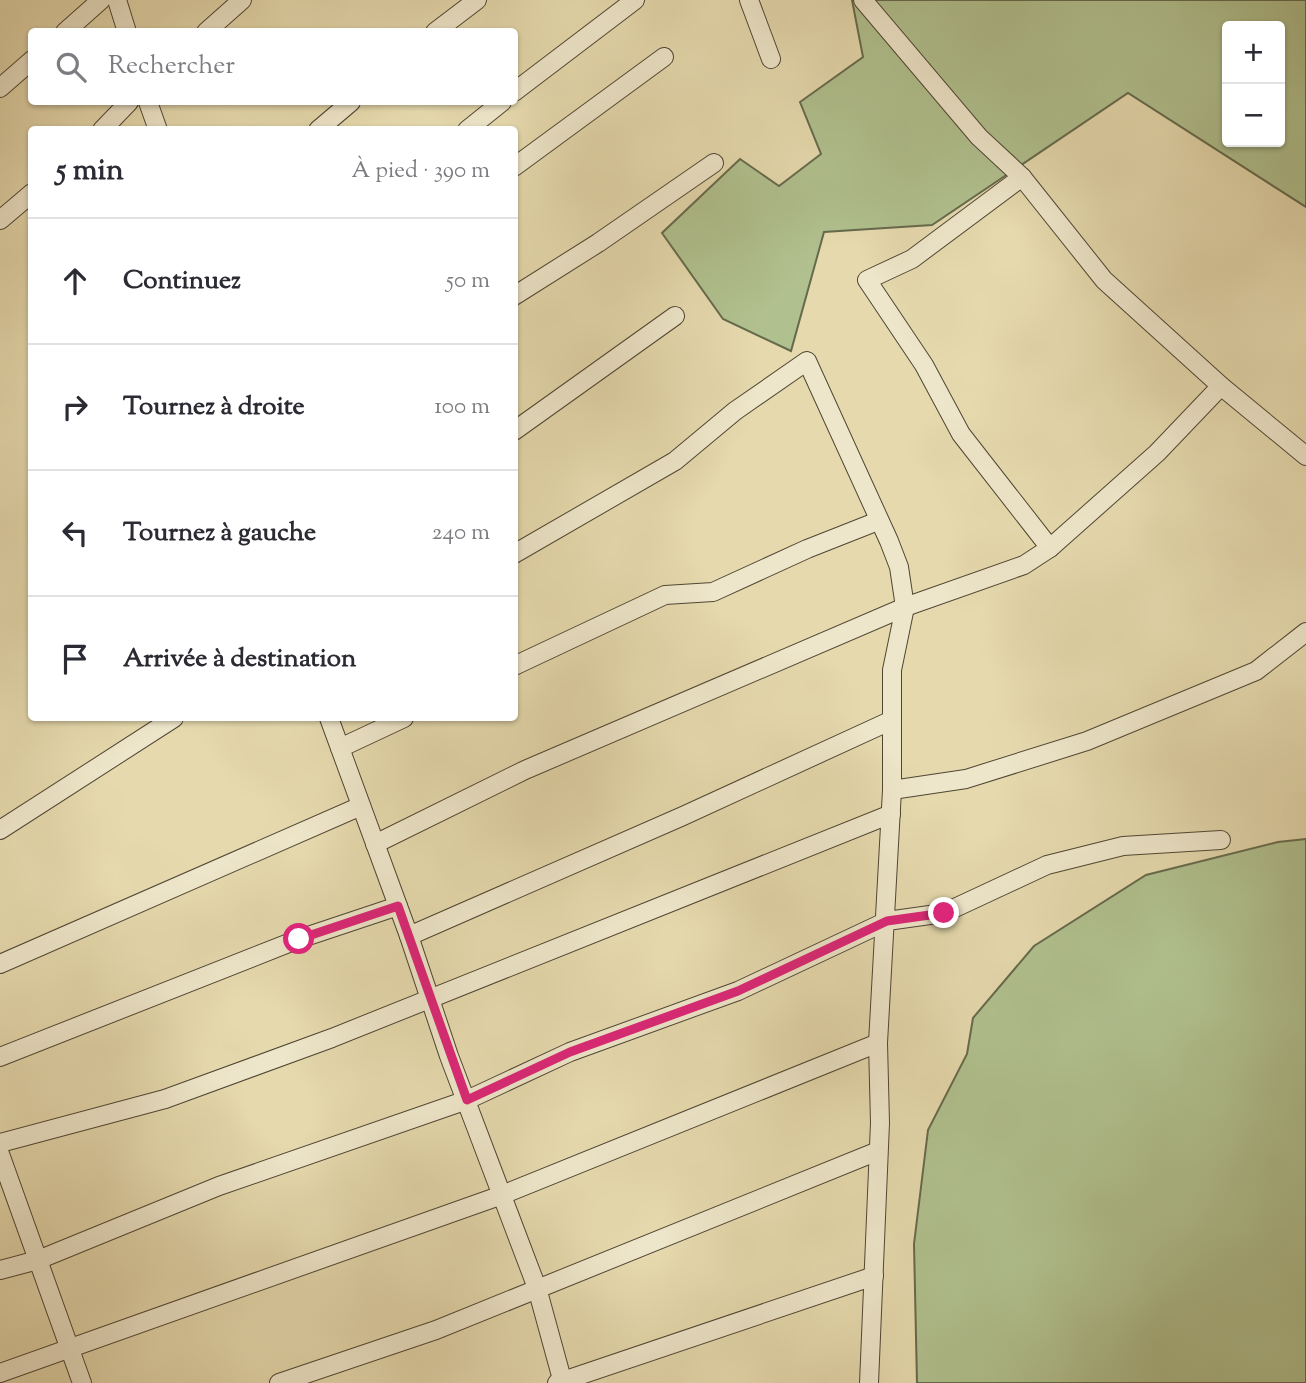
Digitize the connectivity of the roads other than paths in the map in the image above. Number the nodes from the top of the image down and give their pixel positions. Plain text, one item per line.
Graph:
1 (101, 0) edge
2 (117, 0) edge
3 (242, 0) edge
4 (477, 0) edge
5 (635, 0) edge
6 (749, 0) edge
7 (863, 0) edge
8 (70, 28) edge
9 (126, 28) edge
10 (210, 28) edge
11 (440, 28) edge
12 (664, 57) dead end
13 (771, 59) dead end
14 (28, 64) edge
15 (0, 88) edge
16 (518, 89) edge
17 (126, 105) edge
18 (149, 105) edge
19 (347, 105) edge
20 (498, 105) edge
21 (106, 126) edge
22 (157, 126) edge
23 (323, 126) edge
24 (472, 126) edge
25 (714, 163) dead end
26 (518, 164) edge
27 (1022, 177) junction
28 (28, 196) edge
29 (0, 220) edge
30 (518, 293) edge
31 (675, 316) dead end
32 (1221, 386) junction
33 (518, 428) edge
34 (1306, 456) edge
35 (878, 521) junction
36 (1050, 548) junction
37 (518, 552) edge
38 (905, 607) junction
39 (1306, 632) edge
40 (518, 664) edge
41 (890, 720) junction
42 (169, 721) edge
43 (330, 721) edge
44 (398, 721) edge
45 (340, 748) junction
46 (892, 790) junction
47 (361, 806) junction
48 (891, 814) junction
49 (0, 830) edge
50 (1221, 840) dead end
51 (375, 844) junction
52 (398, 906) junction
53 (887, 921) junction
54 (409, 936) junction
55 (0, 964) edge
56 (430, 997) junction
57 (878, 1043) junction
58 (0, 1057) edge
59 (467, 1100) junction
60 (0, 1143) edge
61 (878, 1151) junction
62 (0, 1154) edge
63 (502, 1195) junction
64 (38, 1260) junction
65 (0, 1270) edge
66 (874, 1276) junction
67 (537, 1288) junction
68 (69, 1349) junction
69 (0, 1373) edge
70 (561, 1382) edge
71 (82, 1383) edge
72 (279, 1383) edge
73 (870, 1383) edge

1 - 8 street
2 - 9 street
3 - 10 street
4 - 11 street
5 - 16 street
6 - 13 street
7 - 27 street
12 - 26 street
14 - 15 street
17 - 21 street
18 - 22 street
19 - 23 street
20 - 24 street
25 - 30 street
27 - 32 street
27 - 36 street
28 - 29 street
31 - 33 street
32 - 34 street
32 - 36 street
35 - 37 street
35 - 38 street
35 - 40 street
36 - 38 street
38 - 41 street
38 - 51 street
39 - 46 street
41 - 46 street
41 - 54 street
42 - 49 street
43 - 45 street
44 - 45 street
45 - 47 street
46 - 48 street
47 - 51 street
47 - 55 street
48 - 53 street
48 - 56 street
50 - 53 street
51 - 52 street
52 - 54 street
52 - 58 street
53 - 57 street
53 - 59 street
54 - 56 street
56 - 59 street
56 - 60 street
57 - 61 street
57 - 63 street
59 - 63 street
59 - 64 street
61 - 66 street
61 - 67 street
62 - 64 street
63 - 67 street
63 - 68 street
64 - 65 street
64 - 68 street
66 - 70 street
66 - 73 street
67 - 70 street
67 - 72 street
68 - 69 street
68 - 71 street

